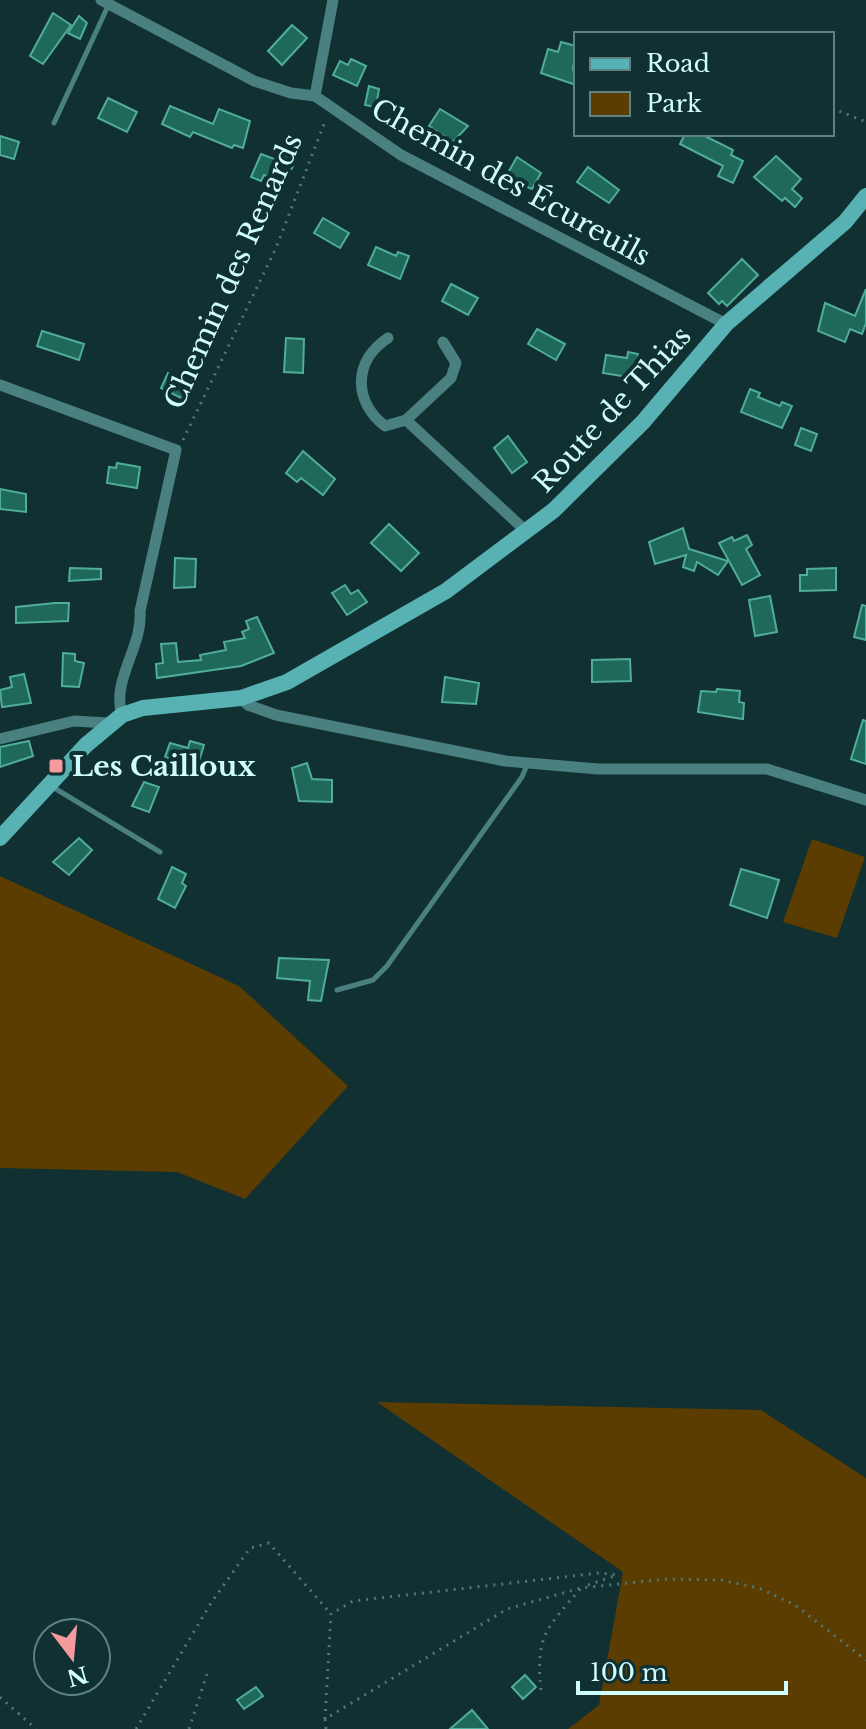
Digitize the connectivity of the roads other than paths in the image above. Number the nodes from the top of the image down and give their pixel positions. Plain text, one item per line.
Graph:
1 (333, 0) edge
2 (105, 2) edge
3 (315, 96) junction
4 (54, 123) dead end
5 (866, 196) edge
6 (726, 324) junction
7 (388, 338) dead end
8 (443, 342) dead end
9 (0, 385) edge
10 (406, 420) junction
11 (526, 531) junction
12 (241, 698) junction
13 (115, 719) junction
14 (0, 739) edge
15 (527, 763) junction
16 (49, 784) junction
17 (866, 800) edge
18 (0, 838) edge
19 (160, 852) dead end
20 (337, 990) dead end

1 - 3 street
2 - 3 street, Chemin des Écureuils
2 - 4 lane
3 - 6 street, Chemin des Écureuils
5 - 6 street, Route de Thias
6 - 11 street, Route de Thias
7 - 10 street
8 - 10 street
9 - 13 street
10 - 11 street
11 - 12 street, Route de Thias
12 - 13 street, Route de Thias
12 - 15 street
13 - 14 street
13 - 16 street
15 - 17 street
15 - 20 lane
16 - 18 street
16 - 19 lane

